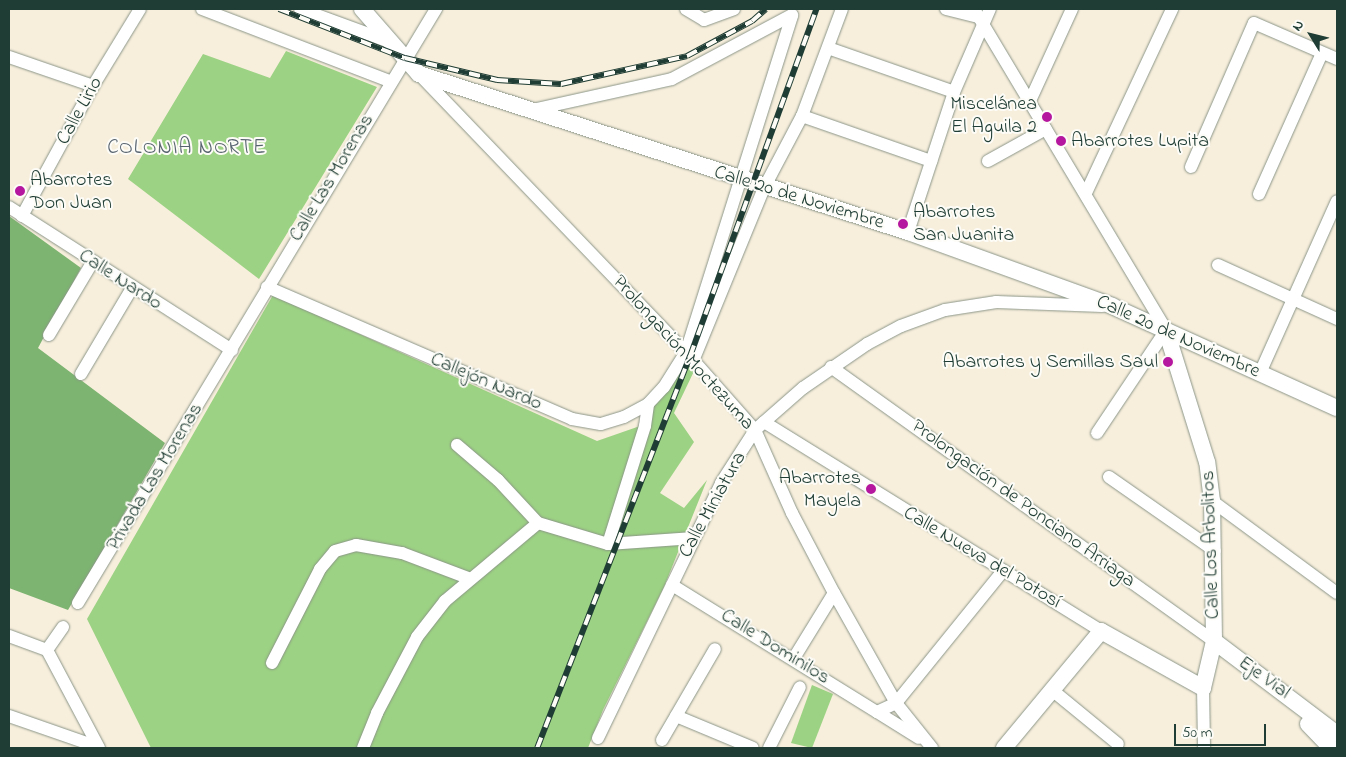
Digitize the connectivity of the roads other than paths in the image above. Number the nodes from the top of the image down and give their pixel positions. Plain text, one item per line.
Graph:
1 (140, 9) edge
2 (202, 9) edge
3 (300, 9) edge
4 (362, 9) edge
5 (436, 9) edge
6 (686, 9) edge
7 (734, 9) edge
8 (842, 9) edge
9 (946, 9) edge
10 (990, 9) edge
11 (1072, 9) edge
12 (1172, 9) edge
13 (979, 16) edge
14 (390, 42) junction
15 (828, 48) junction
16 (1322, 53) junction
17 (9, 57) edge
18 (405, 58) junction
19 (1337, 59) edge
20 (419, 74) junction
21 (390, 81) junction
22 (93, 86) junction
23 (954, 92) junction
24 (1029, 103) junction
25 (532, 110) junction
26 (802, 116) junction
27 (1046, 128) junction
28 (931, 161) junction
29 (988, 161) dead end
30 (1191, 167) dead end
31 (740, 180) junction
32 (764, 188) junction
33 (1086, 193) junction
34 (1259, 194) dead end
35 (1337, 202) edge
36 (9, 206) edge
37 (22, 216) junction
38 (1332, 227) edge
39 (908, 232) junction
40 (92, 263) junction
41 (1218, 265) dead end
42 (267, 287) junction
43 (132, 288) junction
44 (1294, 300) junction
45 (1112, 306) junction
46 (1337, 319) edge
47 (1166, 330) junction
48 (50, 335) dead end
49 (232, 350) junction
50 (690, 356) junction
51 (831, 368) junction
52 (1260, 373) junction
53 (81, 374) dead end
54 (648, 404) junction
55 (1337, 408) edge
56 (760, 426) junction
57 (1097, 433) dead end
58 (457, 445) dead end
59 (1110, 477) dead end
60 (1212, 501) junction
61 (538, 523) junction
62 (694, 538) junction
63 (608, 544) junction
64 (1215, 551) junction
65 (1003, 571) junction
66 (468, 578) junction
67 (672, 585) junction
68 (834, 593) junction
69 (1337, 593) edge
70 (78, 603) dead end
71 (63, 627) dead end
72 (1101, 631) junction
73 (9, 636) edge
74 (1214, 641) junction
75 (716, 649) dead end
76 (47, 650) junction
77 (794, 658) junction
78 (272, 663) dead end
79 (800, 687) dead end
80 (1203, 688) junction
81 (1052, 690) junction
82 (896, 703) junction
83 (877, 712) junction
84 (9, 716) edge
85 (676, 716) junction
86 (598, 738) dead end
87 (662, 740) dead end
88 (1335, 741) edge
89 (1118, 744) dead end
90 (929, 745) edge
91 (99, 748) edge
92 (363, 748) edge
93 (752, 748) edge
94 (769, 748) edge
95 (1004, 748) edge
96 (1204, 748) edge

1 - 22 street, Calle Lirio
2 - 21 street
3 - 14 street
4 - 14 main road, Prolongación Moctezuma
5 - 18 street, Calle Las Morenas
6 - 7 street
8 - 15 street
9 - 13 street
10 - 13 street
11 - 24 street
12 - 33 street
13 - 23 street
13 - 24 street, Calle Los Arbolitos
14 - 18 main road, Prolongación Moctezuma
15 - 23 street
15 - 26 street
16 - 19 street
16 - 30 street
16 - 34 street
17 - 22 street
18 - 20 main road, Prolongación Moctezuma
18 - 21 street, Calle Las Morenas
20 - 25 main road, Calle 20 de Noviembre
20 - 50 street, Prolongación Moctezuma
21 - 42 street, Calle Las Morenas
22 - 37 street, Calle Lirio
23 - 28 street
24 - 27 street, Calle Los Arbolitos
25 - 31 main road, Calle 20 de Noviembre
25 - 31 street
26 - 28 street
26 - 32 street
27 - 29 street
27 - 33 street, Calle Los Arbolitos
28 - 39 street
31 - 32 main road, Calle 20 de Noviembre
31 - 50 street
32 - 39 main road, Calle 20 de Noviembre
32 - 50 street
33 - 47 street, Calle Los Arbolitos
35 - 38 street
36 - 37 street, Calle Nardo
37 - 40 street, Calle Nardo
38 - 44 street
39 - 45 main road, Calle 20 de Noviembre
40 - 43 street, Calle Nardo
40 - 48 street
41 - 44 street
42 - 49 street, Calle Las Morenas
42 - 54 street, Callejón Nardo
43 - 49 street, Calle Nardo
43 - 53 street
44 - 46 street
44 - 52 street
45 - 47 main road, Calle 20 de Noviembre
45 - 51 street, Calle Miniatura
47 - 52 main road, Calle 20 de Noviembre
47 - 57 street
47 - 60 main road, Calle Los Arbolitos
49 - 70 street, Privada Las Morenas
50 - 54 street, Callejón Nardo
50 - 56 street, Prolongación Moctezuma
51 - 56 street, Calle Miniatura
51 - 74 street, Prolongación de Ponciano Arriaga
52 - 55 main road, Calle 20 de Noviembre
54 - 63 street
56 - 62 street, Calle Miniatura
56 - 65 street, Calle Nueva del Potosí
56 - 68 street, Prolongación Moctezuma
58 - 61 street
59 - 64 street
60 - 64 main road, Calle Los Arbolitos
60 - 69 street
61 - 63 street
61 - 66 street
62 - 63 street
62 - 67 street, Calle Miniatura
64 - 74 main road, Calle Los Arbolitos
65 - 72 street, Calle Nueva del Potosí
65 - 82 street
66 - 78 street
66 - 92 street
67 - 77 street, Calle Dominilos
67 - 86 street, Calle Miniatura
68 - 77 street
68 - 82 street, Prolongación Moctezuma
71 - 76 street
72 - 80 main road, Calle Nueva del Potosí
72 - 81 main road
73 - 76 street
74 - 80 main road, Calle Los Arbolitos
74 - 88 main road, Eje Vial
75 - 85 street
76 - 91 street
77 - 83 street, Calle Dominilos
79 - 94 street
80 - 96 street, Calle Los Arbolitos
81 - 89 street
81 - 95 main road
82 - 83 street
82 - 90 street, Prolongación Moctezuma
83 - 90 street, Calle Dominilos
84 - 91 street
85 - 87 street
85 - 93 street

